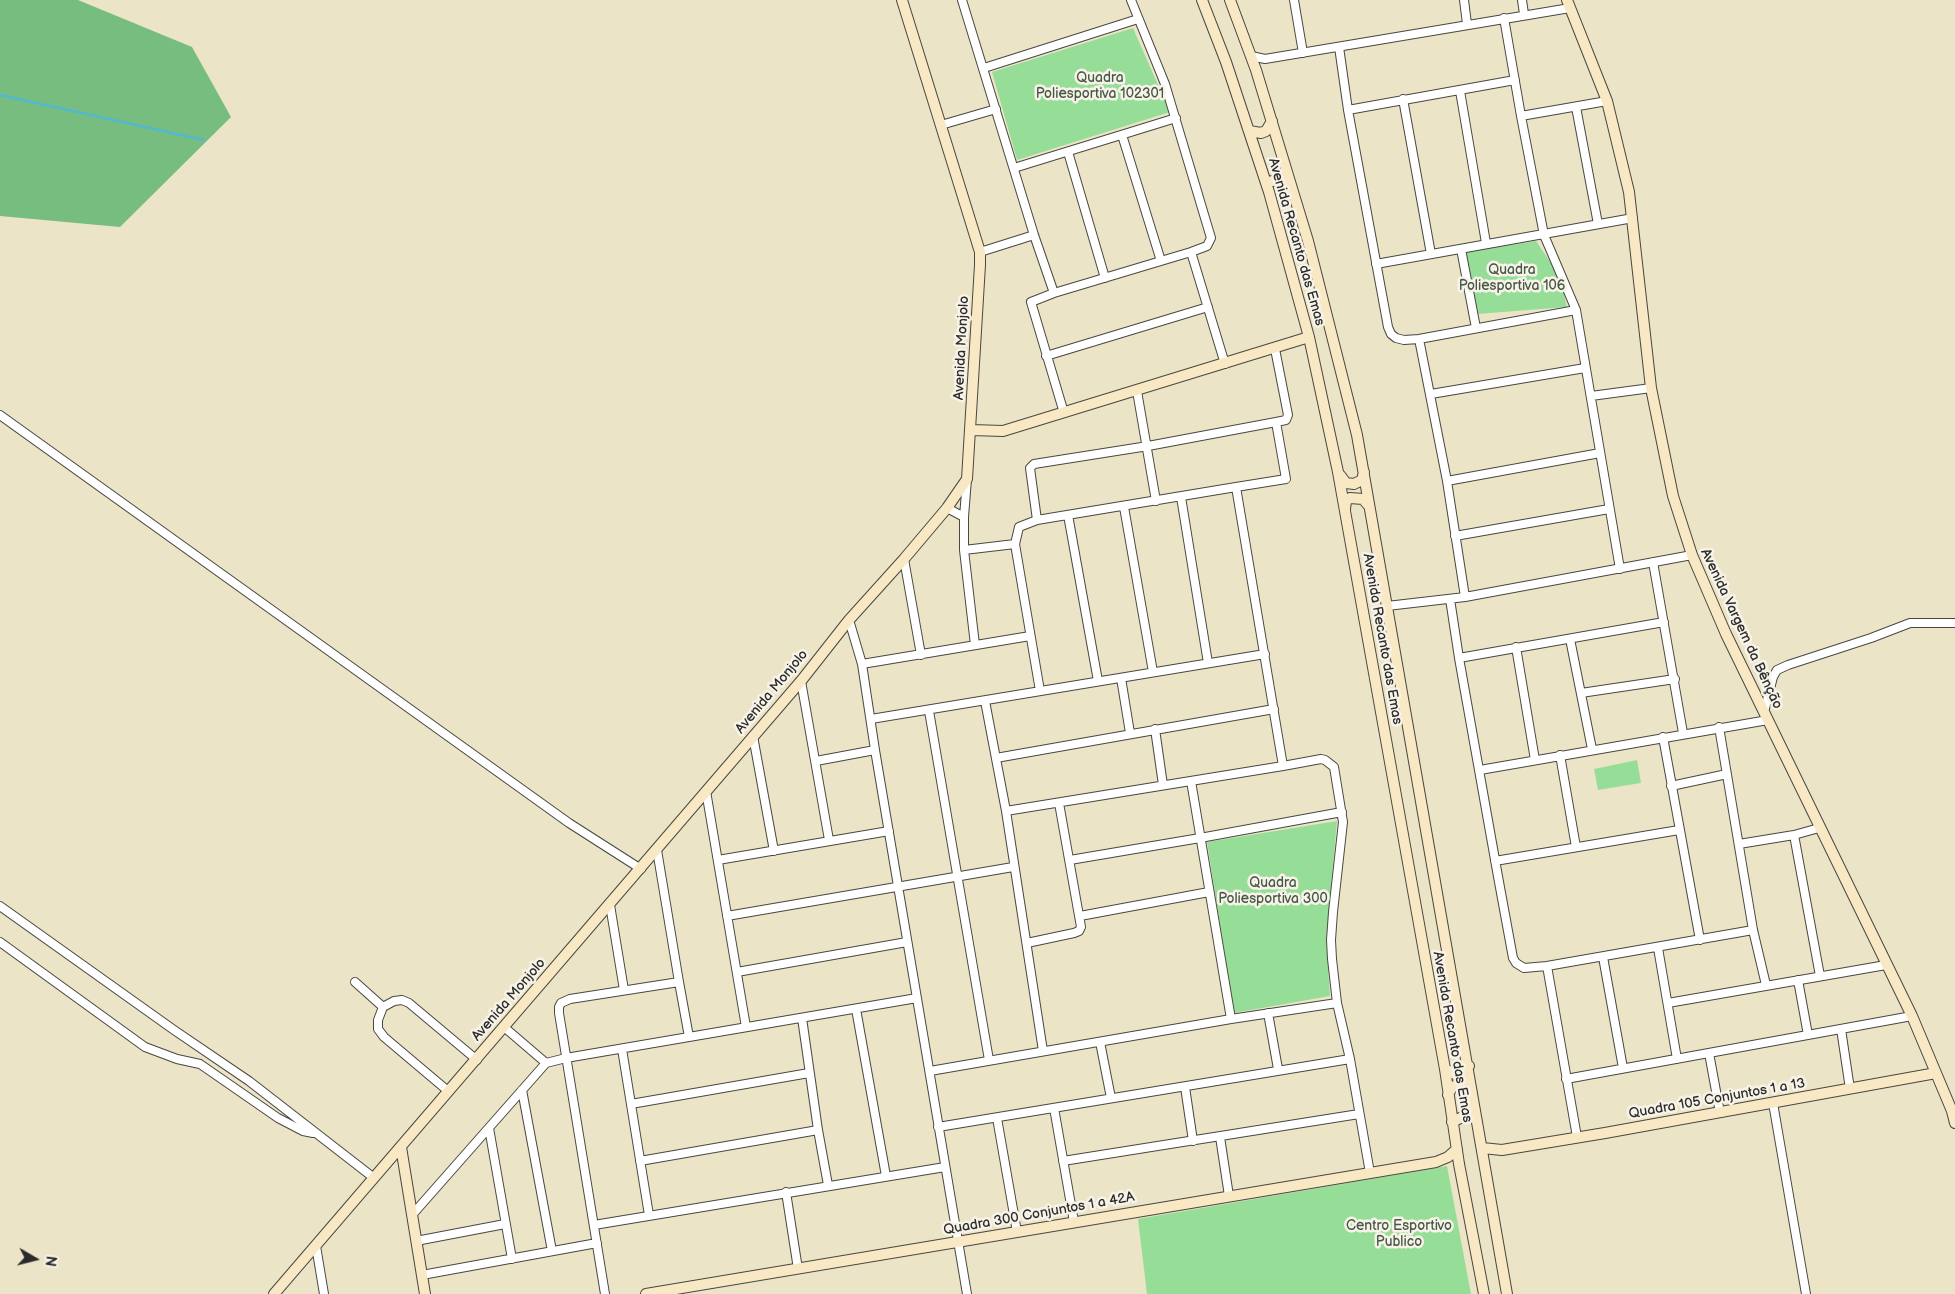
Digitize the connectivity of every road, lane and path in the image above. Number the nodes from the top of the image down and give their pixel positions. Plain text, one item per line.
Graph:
1 (902, 0) edge
2 (962, 0) edge
3 (1131, 0) edge
4 (1202, 0) edge
5 (1230, 0) edge
6 (1294, 0) edge
7 (1464, 0) edge
8 (1522, 0) edge
9 (1568, 4) edge
10 (1524, 14) junction
11 (1504, 18) junction
12 (1138, 19) junction
13 (1467, 24) junction
14 (1338, 47) junction
15 (1303, 53) junction
16 (1251, 56) junction
17 (1265, 59) junction
18 (984, 68) junction
19 (1256, 70) junction
20 (1515, 80) junction
21 (1460, 91) junction
22 (1403, 99) junction
23 (1607, 101) junction
24 (1576, 107) junction
25 (996, 109) junction
26 (1348, 110) junction
27 (1521, 116) junction
28 (1176, 118) junction
29 (1272, 121) junction
30 (941, 125) junction
31 (1250, 131) junction
32 (1122, 135) junction
33 (1068, 152) junction
34 (1014, 168) junction
35 (1290, 183) junction
36 (1266, 184) junction
37 (1633, 218) junction
38 (1598, 224) junction
39 (1034, 235) junction
40 (1544, 235) junction
41 (1486, 243) junction
42 (1461, 249) junction
43 (980, 252) junction
44 (1191, 252) junction
45 (1431, 254) junction
46 (1161, 261) junction
47 (1376, 264) junction
48 (1106, 278) junction
49 (1054, 294) junction
50 (1208, 307) junction
51 (1576, 310) junction
52 (1476, 328) junction
53 (1309, 337) junction
54 (1419, 339) junction
55 (1275, 349) junction
56 (1046, 356) junction
57 (1225, 364) junction
58 (1585, 368) junction
59 (1651, 388) junction
60 (1137, 391) junction
61 (1431, 394) junction
62 (1591, 396) junction
63 (1064, 413) junction
64 (0, 415) edge
65 (1276, 422) junction
66 (971, 430) junction
67 (1148, 446) junction
68 (1600, 453) junction
69 (1338, 472) junction
70 (1364, 472) junction
71 (967, 480) junction
72 (1447, 481) junction
73 (1236, 487) junction
74 (1181, 497) junction
75 (1156, 501) junction
76 (1368, 505) junction
77 (1124, 507) junction
78 (947, 508) junction
79 (1609, 509) junction
80 (1344, 511) junction
81 (1068, 515) junction
82 (964, 517) junction
83 (1037, 520) junction
84 (1455, 536) junction
85 (1015, 544) junction
86 (964, 550) junction
87 (1692, 555) junction
88 (904, 559) junction
89 (1653, 562) junction
90 (1620, 569) junction
91 (1465, 597) junction
92 (1450, 599) junction
93 (1386, 606) junction
94 (849, 620) junction
95 (1664, 622) junction
96 (1955, 623) edge
97 (1030, 636) junction
98 (1570, 639) junction
99 (975, 645) junction
100 (1516, 648) junction
101 (1265, 654) junction
102 (921, 655) junction
103 (1459, 658) junction
104 (862, 664) junction
105 (1208, 664) junction
106 (1153, 672) junction
107 (1121, 678) junction
108 (1674, 680) junction
109 (801, 681) junction
110 (1098, 681) junction
111 (1040, 691) junction
112 (1581, 693) junction
113 (985, 701) junction
114 (1274, 709) junction
115 (929, 711) junction
116 (1766, 716) junction
117 (871, 719) junction
118 (1719, 727) junction
119 (1155, 729) junction
120 (1130, 733) junction
121 (1683, 734) junction
122 (753, 736) junction
123 (1663, 737) junction
124 (1592, 749) junction
125 (875, 750) junction
126 (1560, 756) junction
127 (996, 758) junction
128 (1535, 760) junction
129 (816, 761) junction
130 (1284, 766) junction
131 (1480, 770) junction
132 (1726, 774) junction
133 (1191, 781) junction
134 (1163, 785) junction
135 (1671, 786) junction
136 (706, 791) junction
137 (1059, 803) junction
138 (1006, 811) junction
139 (1342, 812) junction
140 (1820, 828) junction
141 (1678, 830) junction
142 (889, 831) junction
143 (1794, 835) junction
144 (1200, 838) junction
145 (829, 840) junction
146 (1739, 844) junction
147 (1576, 847) junction
148 (657, 850) junction
149 (774, 851) junction
150 (718, 860) junction
151 (1070, 860) junction
152 (1495, 861) junction
153 (1013, 867) junction
154 (641, 869) junction
155 (957, 877) junction
156 (898, 887) junction
157 (1209, 892) junction
158 (610, 905) junction
159 (0, 906) edge
160 (727, 916) junction
161 (1080, 916) junction
162 (1753, 930) junction
163 (1700, 940) junction
164 (0, 942) edge
165 (907, 942) junction
166 (1027, 943) junction
167 (1658, 948) junction
168 (1603, 957) junction
169 (1886, 965) junction
170 (1546, 966) junction
171 (737, 972) junction
172 (1820, 976) junction
173 (1798, 980) junction
174 (355, 982) dead end
175 (679, 982) junction
176 (1766, 985) junction
177 (624, 990) junction
178 (917, 998) junction
179 (1337, 1003) junction
180 (1668, 1003) junction
181 (383, 1007) junction
182 (856, 1008) junction
183 (1268, 1013) junction
184 (1912, 1016) junction
185 (802, 1018) junction
186 (1231, 1019) junction
187 (504, 1026) junction
188 (746, 1028) junction
189 (1841, 1029) junction
190 (1808, 1035) junction
191 (689, 1037) junction
192 (1100, 1042) junction
193 (622, 1049) junction
194 (1043, 1051) junction
195 (1709, 1053) junction
196 (566, 1058) junction
197 (1350, 1059) junction
198 (1677, 1059) junction
199 (477, 1060) junction
200 (989, 1060) junction
201 (546, 1063) junction
202 (1469, 1066) junction
203 (1623, 1068) junction
204 (1445, 1069) junction
205 (1278, 1070) junction
206 (930, 1071) junction
207 (1936, 1073) junction
208 (809, 1074) junction
209 (1566, 1079) junction
210 (1185, 1087) junction
211 (1850, 1089) junction
212 (522, 1090) junction
213 (448, 1091) junction
214 (1472, 1093) junction
215 (1448, 1095) junction
216 (1111, 1098) junction
217 (1773, 1103) junction
218 (631, 1104) junction
219 (1054, 1108) junction
220 (1475, 1110) junction
221 (1953, 1111) edge
222 (1720, 1113) junction
223 (1359, 1114) junction
224 (997, 1118) junction
225 (1452, 1122) junction
226 (1955, 1123) edge
227 (938, 1127) junction
228 (489, 1128) junction
229 (818, 1130) junction
230 (314, 1133) junction
231 (1220, 1137) junction
232 (1577, 1137) junction
233 (1193, 1141) junction
234 (401, 1147) junction
235 (1456, 1149) junction
236 (1483, 1153) junction
237 (640, 1161) junction
238 (1063, 1161) junction
239 (1436, 1162) junction
240 (1459, 1164) junction
241 (945, 1166) junction
242 (1370, 1173) junction
243 (886, 1176) junction
244 (374, 1178) junction
245 (828, 1185) junction
246 (786, 1192) junction
247 (1229, 1196) junction
248 (412, 1215) junction
249 (649, 1215) junction
250 (1074, 1222) junction
251 (505, 1224) junction
252 (594, 1225) junction
253 (1017, 1232) junction
254 (416, 1241) junction
255 (958, 1242) junction
256 (597, 1243) junction
257 (316, 1246) junction
258 (552, 1251) junction
259 (512, 1259) junction
260 (798, 1269) junction
261 (422, 1275) junction
262 (274, 1294) edge
263 (324, 1294) edge
264 (425, 1294) edge
265 (605, 1294) edge
266 (646, 1294) edge
267 (967, 1294) edge
268 (1484, 1294) edge
269 (1507, 1294) edge
270 (1806, 1294) edge

1 - 30 street, Avenida Monjolo
2 - 18 street
3 - 12 street
4 - 31 street, Avenida Recanto das Emas
5 - 16 street, Avenida Recanto das Emas
6 - 15 street
7 - 13 street
8 - 10 street
9 - 10 street
9 - 23 street, Avenida Vargem da Bênção
10 - 11 street
11 - 13 street
11 - 20 street
12 - 18 street
12 - 28 street
13 - 14 street
14 - 15 street
14 - 26 street
15 - 17 street
16 - 17 street
16 - 19 street, Avenida Recanto das Emas
17 - 19 street
18 - 25 street
19 - 29 street, Avenida Recanto das Emas
20 - 21 street
20 - 27 street
21 - 22 street
21 - 41 street
22 - 26 street
22 - 45 street
23 - 24 street
23 - 37 street, Avenida Vargem da Bênção
24 - 27 street
24 - 38 street
25 - 30 street
25 - 34 street
26 - 47 street
27 - 40 street
28 - 32 street
28 - 44 street
29 - 31 street
29 - 35 street, Avenida Recanto das Emas
30 - 43 street, Avenida Monjolo
31 - 36 street, Avenida Recanto das Emas
32 - 33 street
32 - 46 street
33 - 34 street
33 - 48 street
34 - 39 street
35 - 36 street
35 - 70 street, Avenida Recanto das Emas
36 - 53 street, Avenida Recanto das Emas
37 - 38 street
37 - 59 street, Avenida Vargem da Bênção
38 - 40 street
39 - 43 street
39 - 49 street
40 - 41 street
40 - 51 street
41 - 42 street
42 - 45 street
42 - 52 street
43 - 66 street, Avenida Monjolo
44 - 46 street
44 - 50 street
45 - 47 street
46 - 48 street
47 - 54 street
48 - 49 street
49 - 56 street
50 - 56 street
50 - 57 street
51 - 52 street
51 - 58 street
52 - 54 street
53 - 55 street
53 - 69 street, Avenida Recanto das Emas
54 - 61 street
55 - 57 street
55 - 65 street
56 - 63 street
57 - 60 street
58 - 61 street
58 - 62 street
59 - 62 street
59 - 87 street, Avenida Vargem da Bênção
60 - 63 street
60 - 67 street
61 - 72 street
62 - 68 street
63 - 66 street
64 - 154 street
65 - 67 street
65 - 73 street
66 - 71 street, Avenida Monjolo
67 - 75 street
67 - 83 street
68 - 72 street
68 - 79 street
69 - 70 street
69 - 80 street, Avenida Recanto das Emas
70 - 76 street, Avenida Recanto das Emas
71 - 78 street, Avenida Monjolo
71 - 82 street
72 - 84 street
73 - 74 street
73 - 101 street
74 - 75 street
74 - 105 street
75 - 77 street
76 - 80 street
76 - 93 street, Avenida Recanto das Emas
77 - 81 street
77 - 106 street
78 - 82 street
78 - 88 street, Avenida Monjolo
79 - 84 street
79 - 90 street
80 - 204 street, Avenida Recanto das Emas
81 - 83 street
81 - 110 street
82 - 86 street
83 - 85 street
84 - 91 street
85 - 86 street
85 - 97 street
86 - 99 street
87 - 89 street
87 - 116 street, Avenida Vargem da Bênção
88 - 94 street, Avenida Monjolo
88 - 102 street
89 - 90 street
89 - 95 street
90 - 91 street
91 - 92 street
92 - 93 street
92 - 103 street
93 - 202 street, Avenida Recanto das Emas
94 - 104 street
94 - 109 street, Avenida Monjolo
95 - 98 street
95 - 108 street
96 - 116 street
97 - 99 street
97 - 111 street
98 - 100 street
98 - 112 street
99 - 102 street
100 - 103 street
100 - 128 street
101 - 105 street
101 - 114 street
102 - 104 street
103 - 131 street
104 - 117 street
105 - 106 street
106 - 107 street
107 - 110 street
107 - 120 street
108 - 112 street
108 - 121 street
109 - 122 street, Avenida Monjolo
109 - 129 street
110 - 111 street
111 - 113 street
112 - 124 street
113 - 115 street
113 - 127 street
114 - 119 street
114 - 130 street
115 - 117 street
115 - 155 street
116 - 118 street
116 - 140 street, Avenida Vargem da Bênção
117 - 125 street
118 - 121 street
118 - 132 street
119 - 120 street
119 - 134 street
120 - 127 street
121 - 123 street
122 - 136 street, Avenida Monjolo
122 - 149 street
123 - 124 street
123 - 135 street
124 - 126 street
125 - 129 street
125 - 142 street
126 - 128 street
126 - 147 street
127 - 138 street
128 - 131 street
129 - 145 street
130 - 133 street
130 - 139 street
131 - 152 street
132 - 135 street
132 - 146 street
133 - 134 street
133 - 144 street
134 - 137 street
135 - 141 street
136 - 148 street, Avenida Monjolo
136 - 150 street
137 - 138 street
137 - 151 street
138 - 153 street
139 - 144 street
139 - 179 street
140 - 143 street
140 - 169 street, Avenida Vargem da Bênção
141 - 147 street
141 - 163 street
142 - 145 street
142 - 156 street
143 - 146 street
143 - 172 street
144 - 151 street
144 - 157 street
145 - 149 street
146 - 162 street
147 - 152 street
148 - 154 street, Avenida Monjolo
148 - 175 street
149 - 150 street
150 - 160 street
151 - 161 street
152 - 170 street
153 - 155 street
153 - 166 street
154 - 158 street, Avenida Monjolo
155 - 156 street
155 - 200 street
156 - 160 street
156 - 165 street
157 - 161 street
157 - 186 street
158 - 177 street
158 - 187 street, Avenida Monjolo
159 - 230 street
160 - 171 street
161 - 166 street
162 - 163 street
162 - 176 street
163 - 167 street
164 - 230 street
165 - 171 street
165 - 178 street
166 - 194 street
167 - 168 street
167 - 180 street
168 - 170 street
168 - 203 street
169 - 172 street
169 - 184 street, Avenida Vargem da Bênção
170 - 209 street
171 - 188 street
172 - 173 street
173 - 176 street
173 - 190 street
174 - 181 street
175 - 177 street
175 - 191 street
176 - 180 street
177 - 196 street
178 - 182 street
178 - 206 street
179 - 183 street
179 - 197 street
180 - 198 street
181 - 199 street
181 - 213 street
182 - 185 street
182 - 243 street
183 - 186 street
183 - 205 street
184 - 189 street
184 - 207 street, Avenida Vargem da Bênção
185 - 188 street
185 - 208 street
186 - 192 street
187 - 199 street, Avenida Monjolo
187 - 201 street
188 - 191 street
189 - 190 street
189 - 211 street
190 - 195 street
191 - 193 street
192 - 194 street
192 - 216 street
193 - 196 street
193 - 218 street
194 - 200 street
195 - 198 street
195 - 222 street
196 - 201 street
196 - 252 street
197 - 205 street
197 - 223 street
198 - 203 street
199 - 213 street, Avenida Monjolo
200 - 206 street
201 - 212 street
202 - 204 street
202 - 214 street, Avenida Recanto das Emas
203 - 209 street
204 - 215 street, Avenida Recanto das Emas
205 - 210 street
206 - 227 street
207 - 211 street, Quadra 105 Conjuntos 1 a 13
207 - 221 street, Avenida Vargem da Bênção
208 - 218 street
208 - 229 street
209 - 232 street
210 - 216 street
210 - 233 street
211 - 217 street, Quadra 105 Conjuntos 1 a 13
212 - 228 street
212 - 258 street
213 - 234 street, Avenida Monjolo
214 - 215 street
214 - 220 street, Avenida Recanto das Emas
215 - 225 street, Avenida Recanto das Emas
216 - 219 street
217 - 222 street, Quadra 105 Conjuntos 1 a 13
217 - 270 street
218 - 237 street
219 - 224 street
219 - 238 street
220 - 225 street
220 - 236 street, Avenida Recanto das Emas
221 - 226 street, Avenida Vargem da Bênção
222 - 232 street, Quadra 105 Conjuntos 1 a 13
223 - 231 street
223 - 242 street
224 - 227 street
224 - 253 street
225 - 235 street, Avenida Recanto das Emas
227 - 241 street
228 - 248 street
228 - 251 street
229 - 237 street
229 - 245 street
230 - 244 street
231 - 233 street
231 - 247 street
232 - 236 street, Quadra 105 Conjuntos 1 a 13
233 - 238 street
234 - 244 street, Avenida Monjolo
234 - 248 street
235 - 239 street, Quadra 300 Conjuntos 1 a 42A
235 - 240 street, Avenida Recanto das Emas
236 - 269 street, Avenida Recanto das Emas
237 - 249 street
238 - 250 street
239 - 240 street, Quadra 300 Conjuntos 1 a 42A
239 - 242 street, Quadra 300 Conjuntos 1 a 42A
240 - 268 street, Avenida Recanto das Emas
241 - 243 street
241 - 255 street
242 - 247 street, Quadra 300 Conjuntos 1 a 42A
243 - 245 street
244 - 257 street, Avenida Monjolo
245 - 246 street
246 - 249 street
246 - 260 street
247 - 250 street, Quadra 300 Conjuntos 1 a 42A
248 - 254 street
249 - 252 street
250 - 253 street, Quadra 300 Conjuntos 1 a 42A
251 - 254 street
251 - 259 street
252 - 256 street
253 - 255 street, Quadra 300 Conjuntos 1 a 42A
254 - 261 street
255 - 260 street, Quadra 300 Conjuntos 1 a 42A
255 - 267 street
256 - 258 street
256 - 265 street
257 - 262 street, Avenida Monjolo
257 - 263 street
258 - 259 street
259 - 261 street
260 - 266 street, Quadra 300 Conjuntos 1 a 42A
261 - 264 street

